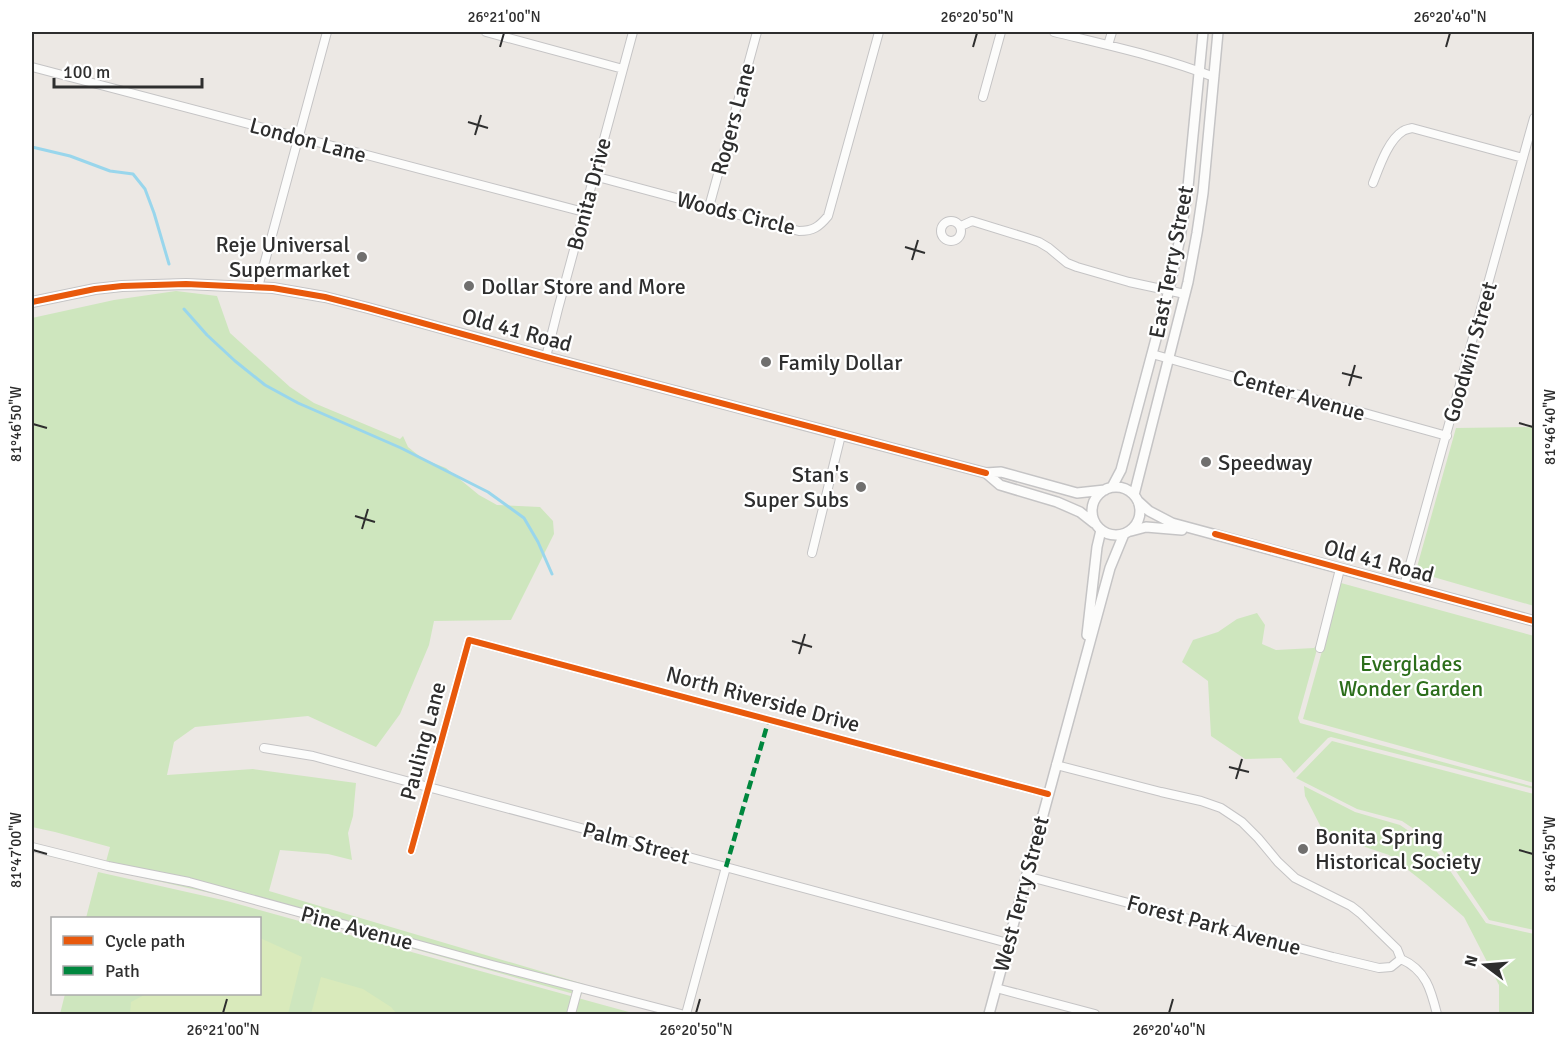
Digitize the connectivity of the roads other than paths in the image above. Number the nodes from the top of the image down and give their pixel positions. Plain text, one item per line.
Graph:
1 (327, 32) edge
2 (486, 32) edge
3 (633, 32) edge
4 (757, 32) edge
5 (879, 32) edge
6 (1001, 32) edge
7 (1053, 32) edge
8 (1112, 32) edge
9 (1203, 32) edge
10 (1218, 32) edge
11 (1108, 45) junction
12 (32, 67) edge
13 (623, 69) junction
14 (1199, 72) junction
15 (1214, 78) junction
16 (983, 97) dead end
17 (1534, 118) edge
18 (299, 138) junction
19 (1523, 158) junction
20 (594, 176) junction
21 (1373, 183) dead end
22 (709, 207) junction
23 (584, 212) junction
24 (961, 226) dead end
25 (258, 286) junction
26 (1169, 290) junction
27 (1185, 294) junction
28 (32, 302) edge
29 (1152, 354) junction
30 (546, 357) junction
31 (1169, 358) junction
32 (841, 435) junction
33 (1447, 436) junction
34 (986, 473) junction
35 (1108, 489) junction
36 (1136, 498) junction
37 (1098, 527) junction
38 (1127, 532) junction
39 (1215, 534) junction
40 (812, 553) dead end
41 (1340, 569) junction
42 (1404, 586) junction
43 (1534, 621) edge
44 (469, 640) joint
45 (1320, 648) dead end
46 (1082, 669) junction
47 (264, 748) dead end
48 (1056, 765) junction
49 (429, 787) junction
50 (1048, 794) junction
51 (32, 847) edge
52 (411, 851) dead end
53 (726, 867) junction
54 (1026, 876) junction
55 (1008, 943) junction
56 (1401, 959) junction
57 (578, 988) junction
58 (996, 988) junction
59 (571, 1014) edge
60 (681, 1014) edge
61 (686, 1014) edge
62 (988, 1014) edge
63 (1095, 1014) edge
64 (1437, 1014) edge

1 - 18 street
2 - 13 street
3 - 13 street, Bonita Drive
4 - 22 street, Rogers Lane
5 - 22 street, Woods Circle
6 - 16 street
7 - 11 street
8 - 11 street
9 - 14 street, East Terry Street
10 - 15 street, East Terry Street
11 - 14 street
12 - 18 street, London Lane
13 - 20 street, Bonita Drive
14 - 15 street
14 - 26 street, East Terry Street
15 - 27 street, East Terry Street
17 - 19 street, Goodwin Street
18 - 23 street, London Lane
18 - 25 street
19 - 21 street
19 - 33 street, Goodwin Street
20 - 22 street, Woods Circle
20 - 23 street, Bonita Drive
23 - 30 street, Bonita Drive
24 - 26 street
25 - 28 street, Old 41 Road
25 - 30 street, Old 41 Road
26 - 27 street
26 - 29 street, East Terry Street
27 - 31 street, East Terry Street
29 - 31 street, Center Avenue
29 - 35 street, East Terry Street
30 - 32 street, Old 41 Road
31 - 33 street, Center Avenue
31 - 36 street, East Terry Street
32 - 34 street, Old 41 Road
32 - 40 street
33 - 42 street, Goodwin Street
34 - 35 street, Old 41 Road
34 - 37 street, Old 41 Road
35 - 36 street
35 - 37 street
36 - 38 street
36 - 39 street, Old 41 Road
37 - 38 street
37 - 46 street, West Terry Street
38 - 39 street, Old 41 Road
38 - 46 street, West Terry Street
39 - 41 street, Old 41 Road
41 - 42 street, Old 41 Road
41 - 45 street
42 - 43 street, Old 41 Road
44 - 49 street, Pauling Lane
44 - 50 street, North Riverside Drive
46 - 48 street, West Terry Street
47 - 49 street, Palm Street
48 - 50 street, West Terry Street
48 - 56 street
49 - 52 street, Pauling Lane
49 - 53 street, Palm Street
50 - 54 street, West Terry Street
51 - 57 street, Pine Avenue
53 - 55 street, Palm Street
53 - 61 street
54 - 55 street, West Terry Street
54 - 56 street, Forest Park Avenue
55 - 58 street, West Terry Street
56 - 64 street
57 - 59 street
57 - 60 street, Pine Avenue
58 - 62 street, West Terry Street
58 - 63 street

